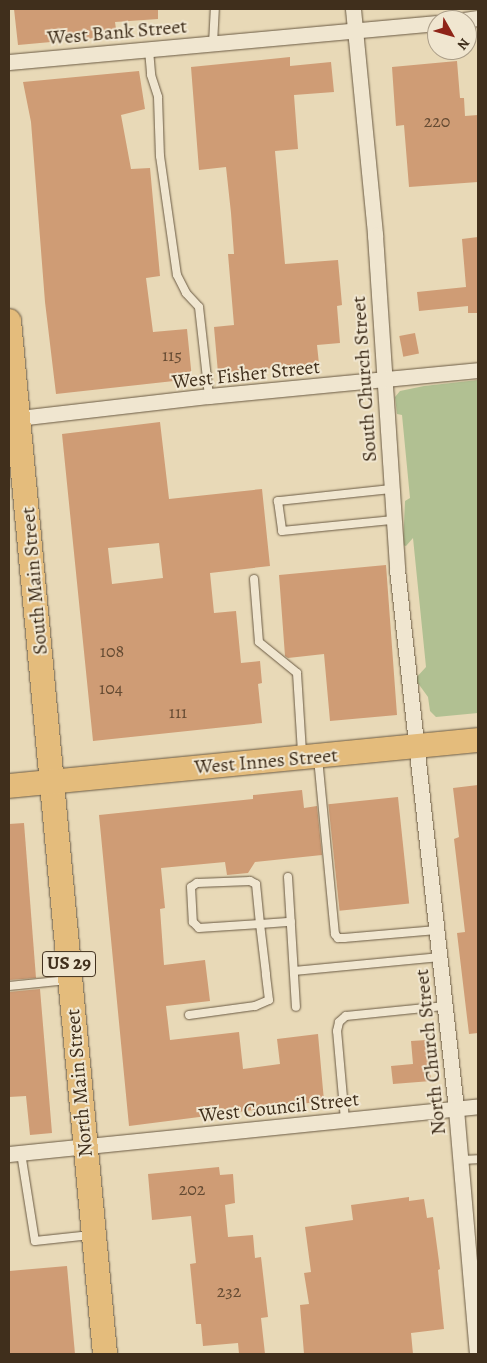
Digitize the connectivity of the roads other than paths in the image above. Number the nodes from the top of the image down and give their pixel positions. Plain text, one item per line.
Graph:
1 (215, 9) edge
2 (353, 9) edge
3 (427, 24) edge
4 (355, 32) junction
5 (214, 44) junction
6 (149, 50) junction
7 (9, 62) edge
8 (9, 321) edge
9 (478, 370) edge
10 (385, 380) junction
11 (209, 396) junction
12 (14, 419) edge
13 (391, 489) junction
14 (394, 520) junction
15 (254, 579) dead end
16 (478, 740) edge
17 (416, 747) junction
18 (310, 757) junction
19 (53, 781) junction
20 (9, 786) edge
21 (288, 877) dead end
22 (291, 922) junction
23 (260, 924) junction
24 (437, 930) junction
25 (440, 957) junction
26 (294, 971) junction
27 (70, 980) junction
28 (9, 986) edge
29 (445, 1006) junction
30 (296, 1007) dead end
31 (189, 1015) dead end
32 (478, 1106) edge
33 (456, 1109) junction
34 (345, 1120) junction
35 (85, 1147) junction
36 (15, 1154) edge
37 (478, 1159) edge
38 (460, 1160) junction
39 (94, 1235) junction
40 (105, 1354) edge
41 (477, 1354) edge

1 - 5 lane
2 - 4 street, South Church Street
3 - 4 street, West Bank Street
4 - 5 street, West Bank Street
4 - 10 street, South Church Street
5 - 6 street, West Bank Street
6 - 7 street, West Bank Street
6 - 11 lane
8 - 12 main road, South Main Street / US 29
9 - 10 street, West Fisher Street
10 - 11 street, West Fisher Street
10 - 13 street, South Church Street
11 - 12 street, West Fisher Street
12 - 19 main road, South Main Street / US 29
13 - 14 street, South Church Street
13 - 14 lane
14 - 17 street, South Church Street
15 - 18 lane
16 - 17 main road, West Innes Street
17 - 18 main road, West Innes Street
17 - 24 street, North Church Street
18 - 19 main road, West Innes Street
18 - 24 lane
19 - 20 main road, West Innes Street
19 - 27 main road, North Main Street / US 29
21 - 22 lane
22 - 23 lane
22 - 26 lane
23 - 23 lane
23 - 31 lane
24 - 25 street, North Church Street
25 - 26 lane
25 - 29 street, North Church Street
26 - 30 lane
27 - 28 lane
27 - 35 main road, North Main Street / US 29
29 - 33 street, North Church Street
29 - 34 lane
32 - 33 street, West Council Street
33 - 34 street, West Council Street
33 - 38 street, North Church Street
34 - 35 street, West Council Street
35 - 36 street, West Council Street
35 - 39 main road, North Main Street / US 29
36 - 39 lane
37 - 38 lane
38 - 41 street, North Church Street
39 - 40 main road, North Main Street / US 29

